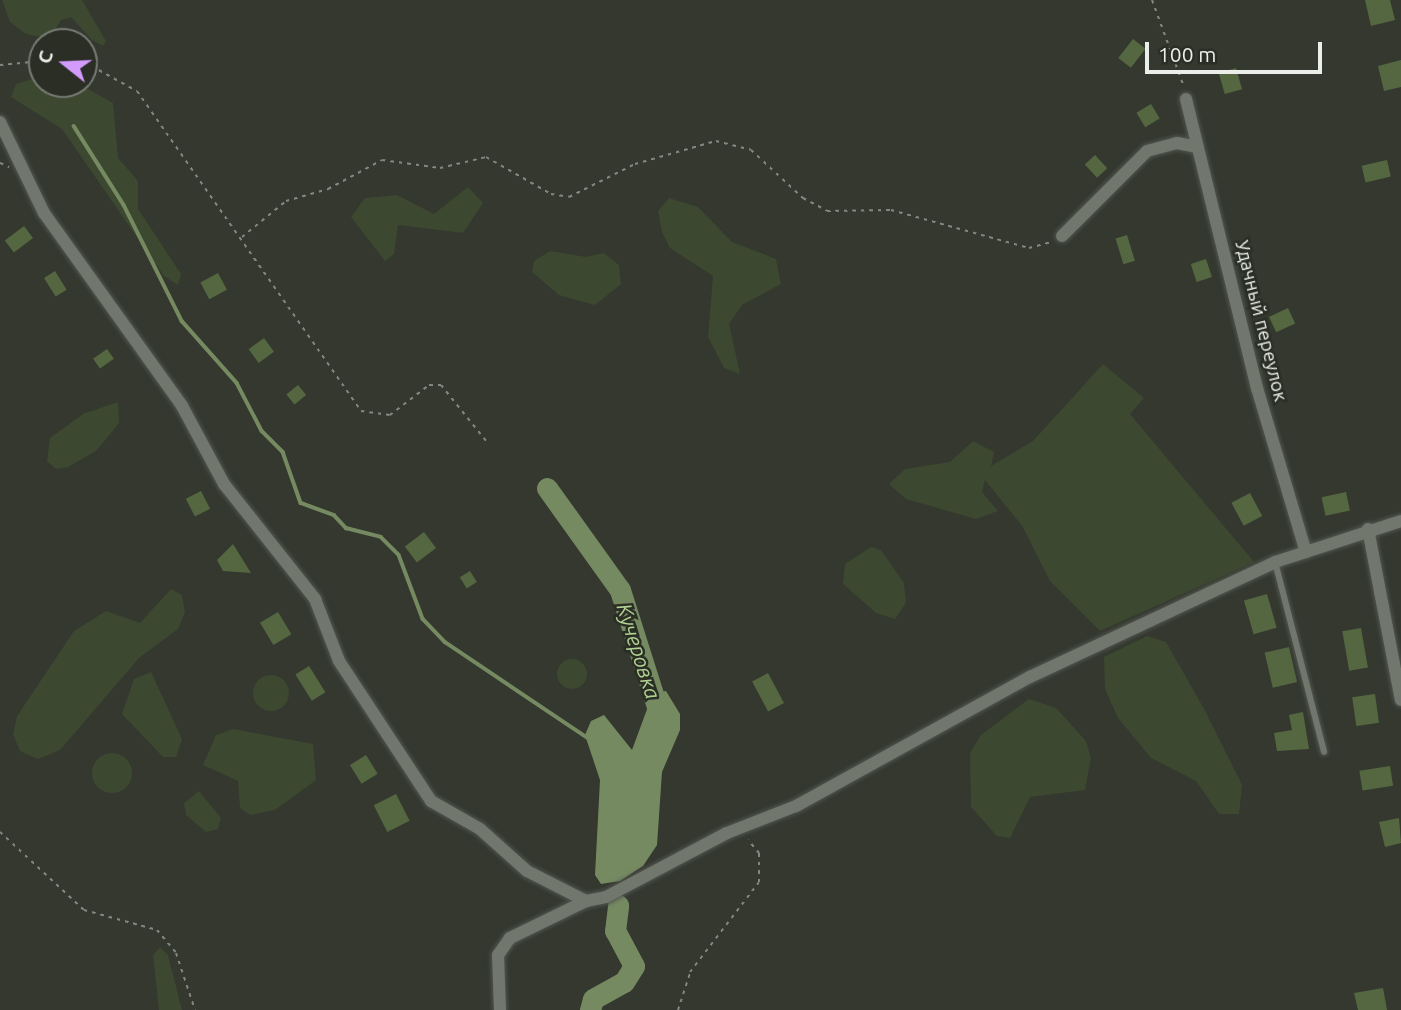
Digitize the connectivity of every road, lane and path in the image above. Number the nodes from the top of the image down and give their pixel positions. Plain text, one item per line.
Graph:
1 (1152, 0) edge
2 (28, 62) edge
3 (0, 65) edge
4 (98, 70) edge
5 (1186, 99) joint
6 (0, 122) edge
7 (1198, 147) junction
8 (1062, 236) joint
9 (242, 237) junction
10 (486, 442) dead end
11 (1401, 521) edge
12 (1368, 529) junction
13 (1306, 552) junction
14 (1275, 562) junction
15 (1401, 700) edge
16 (1324, 752) dead end
17 (0, 832) edge
18 (727, 833) junction
19 (586, 901) junction
20 (195, 1010) edge
21 (500, 1010) edge
22 (678, 1010) edge

1 - 5 path
2 - 3 path
4 - 9 path
5 - 7 street, Удачный переулок
6 - 19 street
7 - 8 street
7 - 13 street, Удачный переулок
8 - 9 path
9 - 10 path
11 - 12 street
12 - 13 street
12 - 15 street
13 - 14 street
14 - 16 lane
14 - 18 street
17 - 20 path
18 - 19 street
18 - 22 path
19 - 21 street

